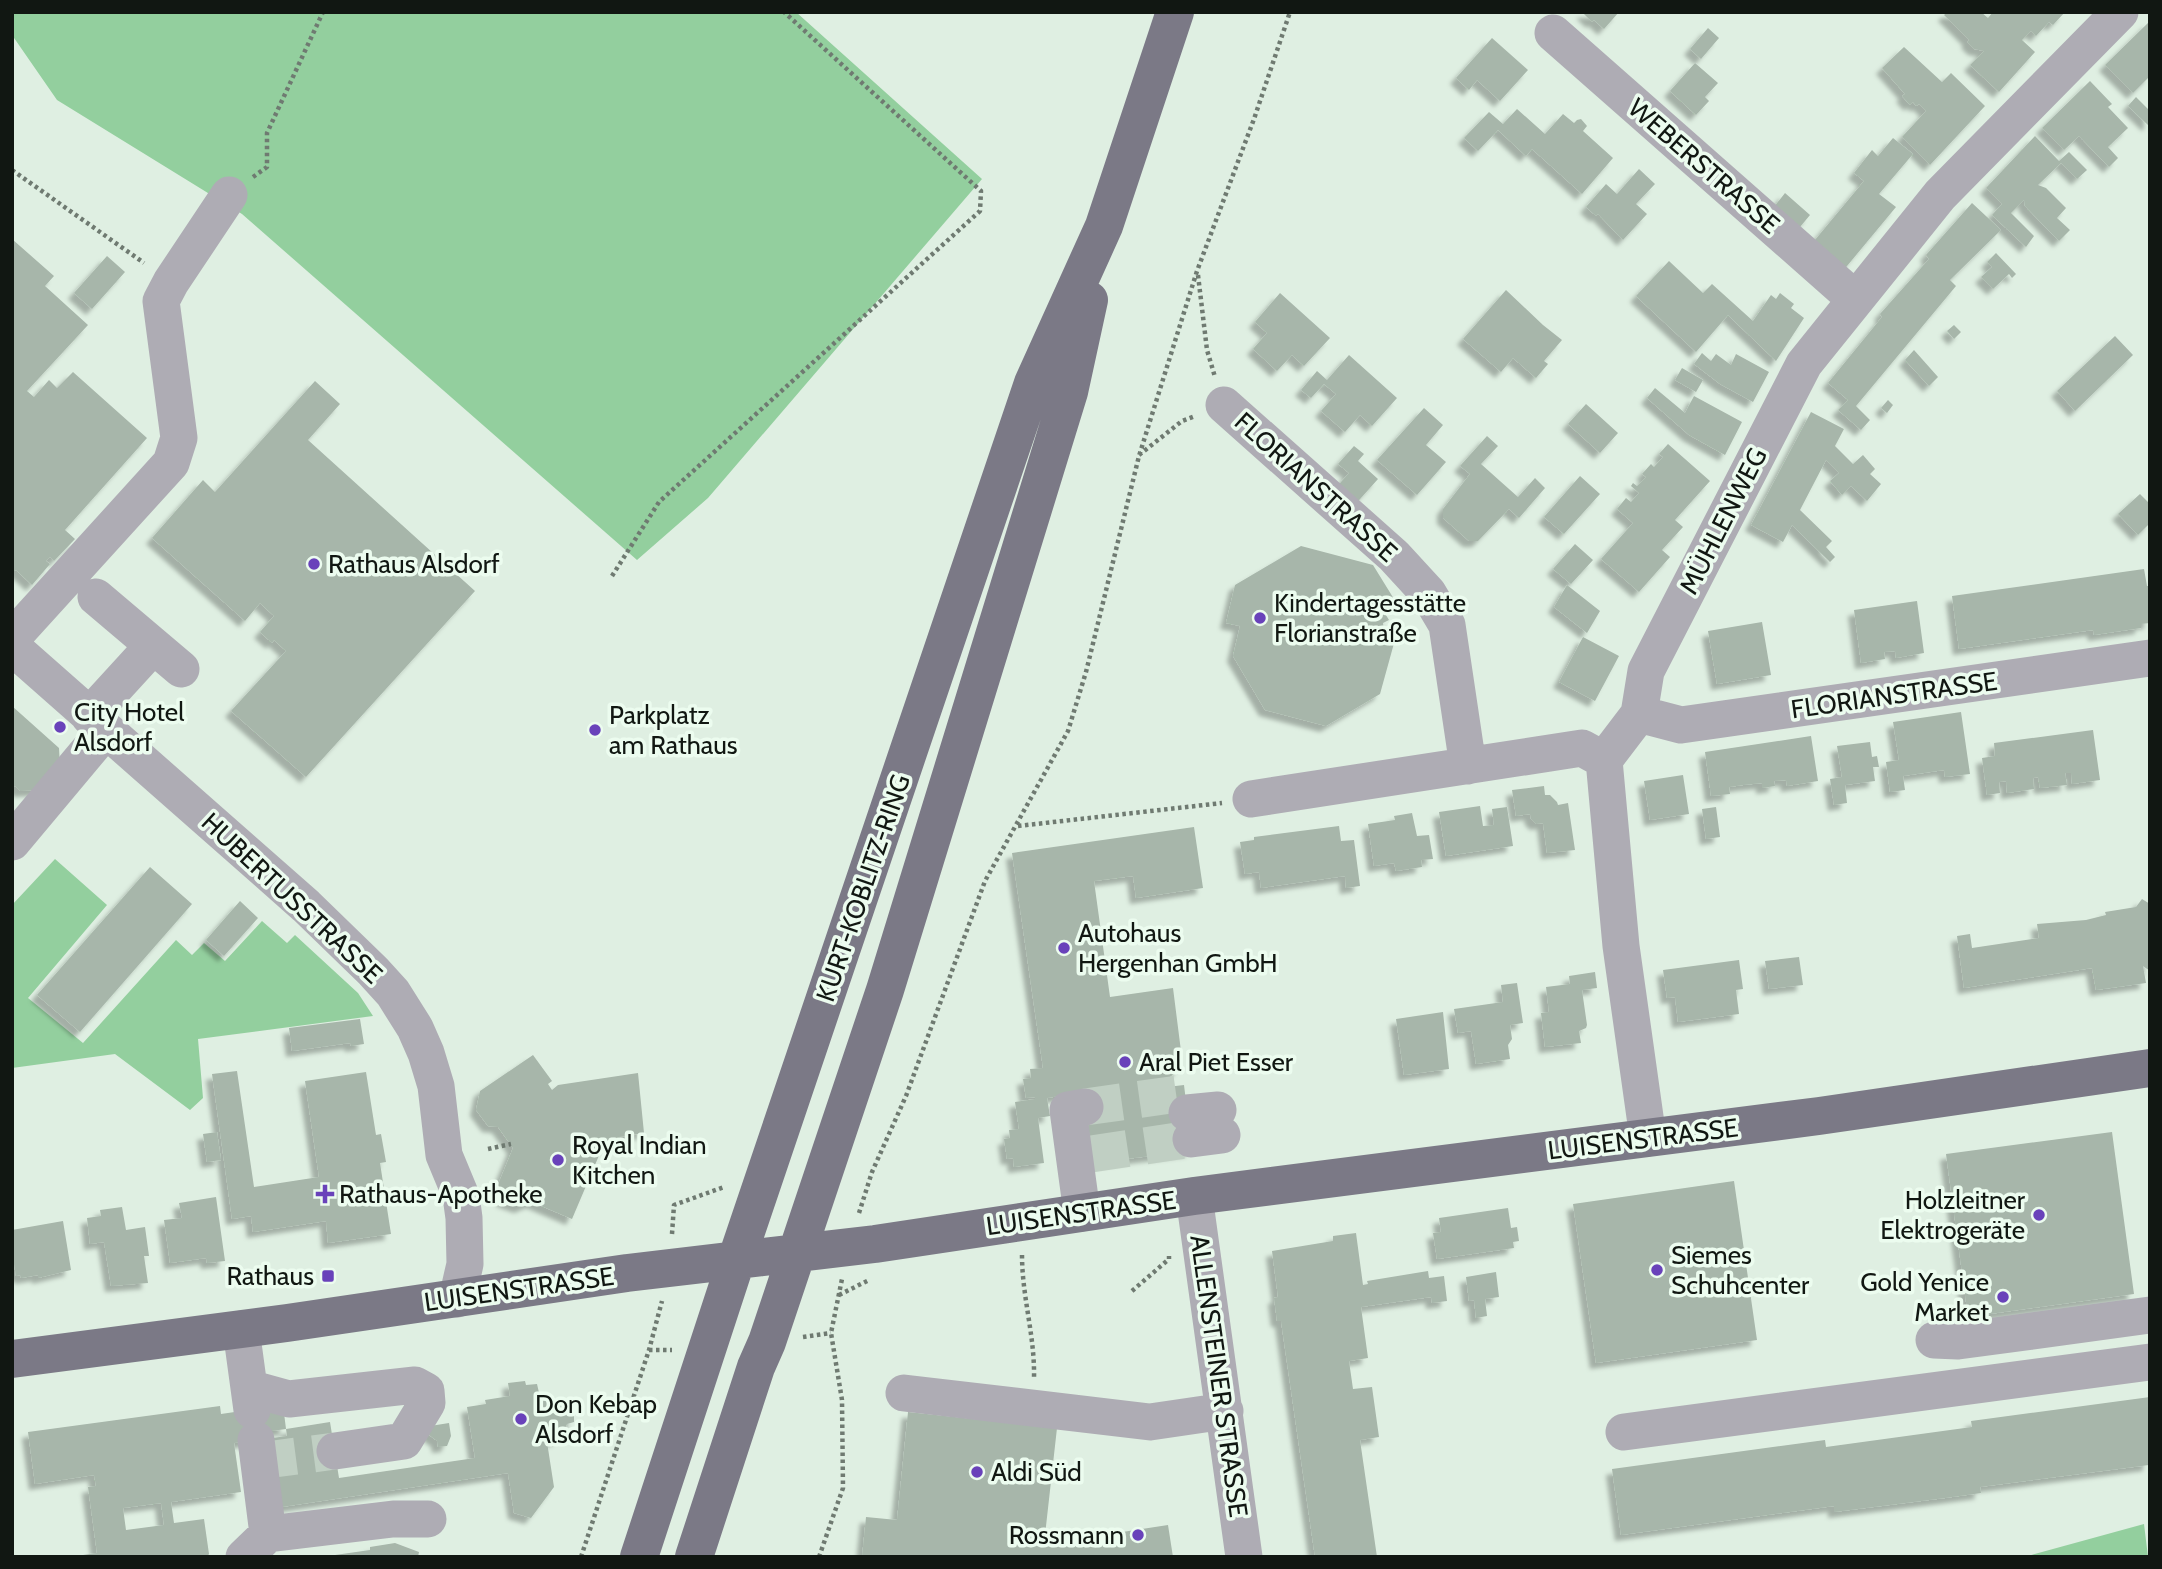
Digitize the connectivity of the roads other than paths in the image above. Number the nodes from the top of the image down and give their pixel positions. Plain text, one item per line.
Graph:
1 (1175, 12) edge
2 (2120, 12) edge
3 (1553, 33) dead end
4 (229, 195) road end
5 (1104, 226) junction
6 (1856, 299) junction
7 (1224, 405) road end
8 (96, 597) dead end
9 (12, 638) edge
10 (153, 646) junction
11 (12, 647) edge
12 (2150, 658) edge
13 (181, 669) dead end
14 (1639, 714) junction
15 (97, 723) junction
16 (1605, 760) junction
17 (1468, 766) junction
18 (1251, 799) road end
19 (12, 842) edge
20 (2150, 1068) edge
21 (1082, 1135) dead end
22 (1648, 1138) junction
23 (1194, 1196) junction
24 (1082, 1213) junction
25 (796, 1254) junction
26 (736, 1261) junction
27 (457, 1299) junction
28 (2150, 1315) edge
29 (241, 1329) junction
30 (1934, 1340) dead end
31 (12, 1359) edge
32 (2150, 1362) edge
33 (904, 1393) dead end
34 (1225, 1411) junction
35 (252, 1413) junction
36 (1624, 1433) dead end
37 (334, 1451) tunnel mouth
38 (428, 1519) dead end
39 (256, 1545) edge
40 (639, 1557) edge
41 (694, 1557) edge
42 (1244, 1557) edge

1 - 5 main road, KURT-KOBLITZ-RING
2 - 6 street, MÜHLENWEG
3 - 6 street, WEBERSTRASSE
4 - 9 street
5 - 25 main road, KURT-KOBLITZ-RING
5 - 26 main road, KURT-KOBLITZ-RING
6 - 14 street, MÜHLENWEG
7 - 17 street, FLORIANSTRASSE
8 - 10 street
10 - 13 street
10 - 15 street
11 - 15 street, HUBERTUSSTRASSE
12 - 14 street, FLORIANSTRASSE
14 - 16 street, MÜHLENWEG
15 - 19 street
15 - 27 street, HUBERTUSSTRASSE
16 - 17 street
16 - 22 street
17 - 18 street
20 - 22 main road, LUISENSTRASSE
21 - 24 street
22 - 23 main road, LUISENSTRASSE
23 - 24 main road, LUISENSTRASSE
23 - 34 street, ALLENSTEINER STRASSE
24 - 25 main road, LUISENSTRASSE
25 - 26 main road, LUISENSTRASSE
25 - 41 main road, KURT-KOBLITZ-RING
26 - 27 main road, LUISENSTRASSE
26 - 40 main road, KURT-KOBLITZ-RING
27 - 29 main road, LUISENSTRASSE
28 - 30 street
29 - 31 main road, LUISENSTRASSE
29 - 35 street
32 - 36 street
33 - 34 street
34 - 42 street, ALLENSTEINER STRASSE
35 - 37 street
35 - 39 street
38 - 39 street

